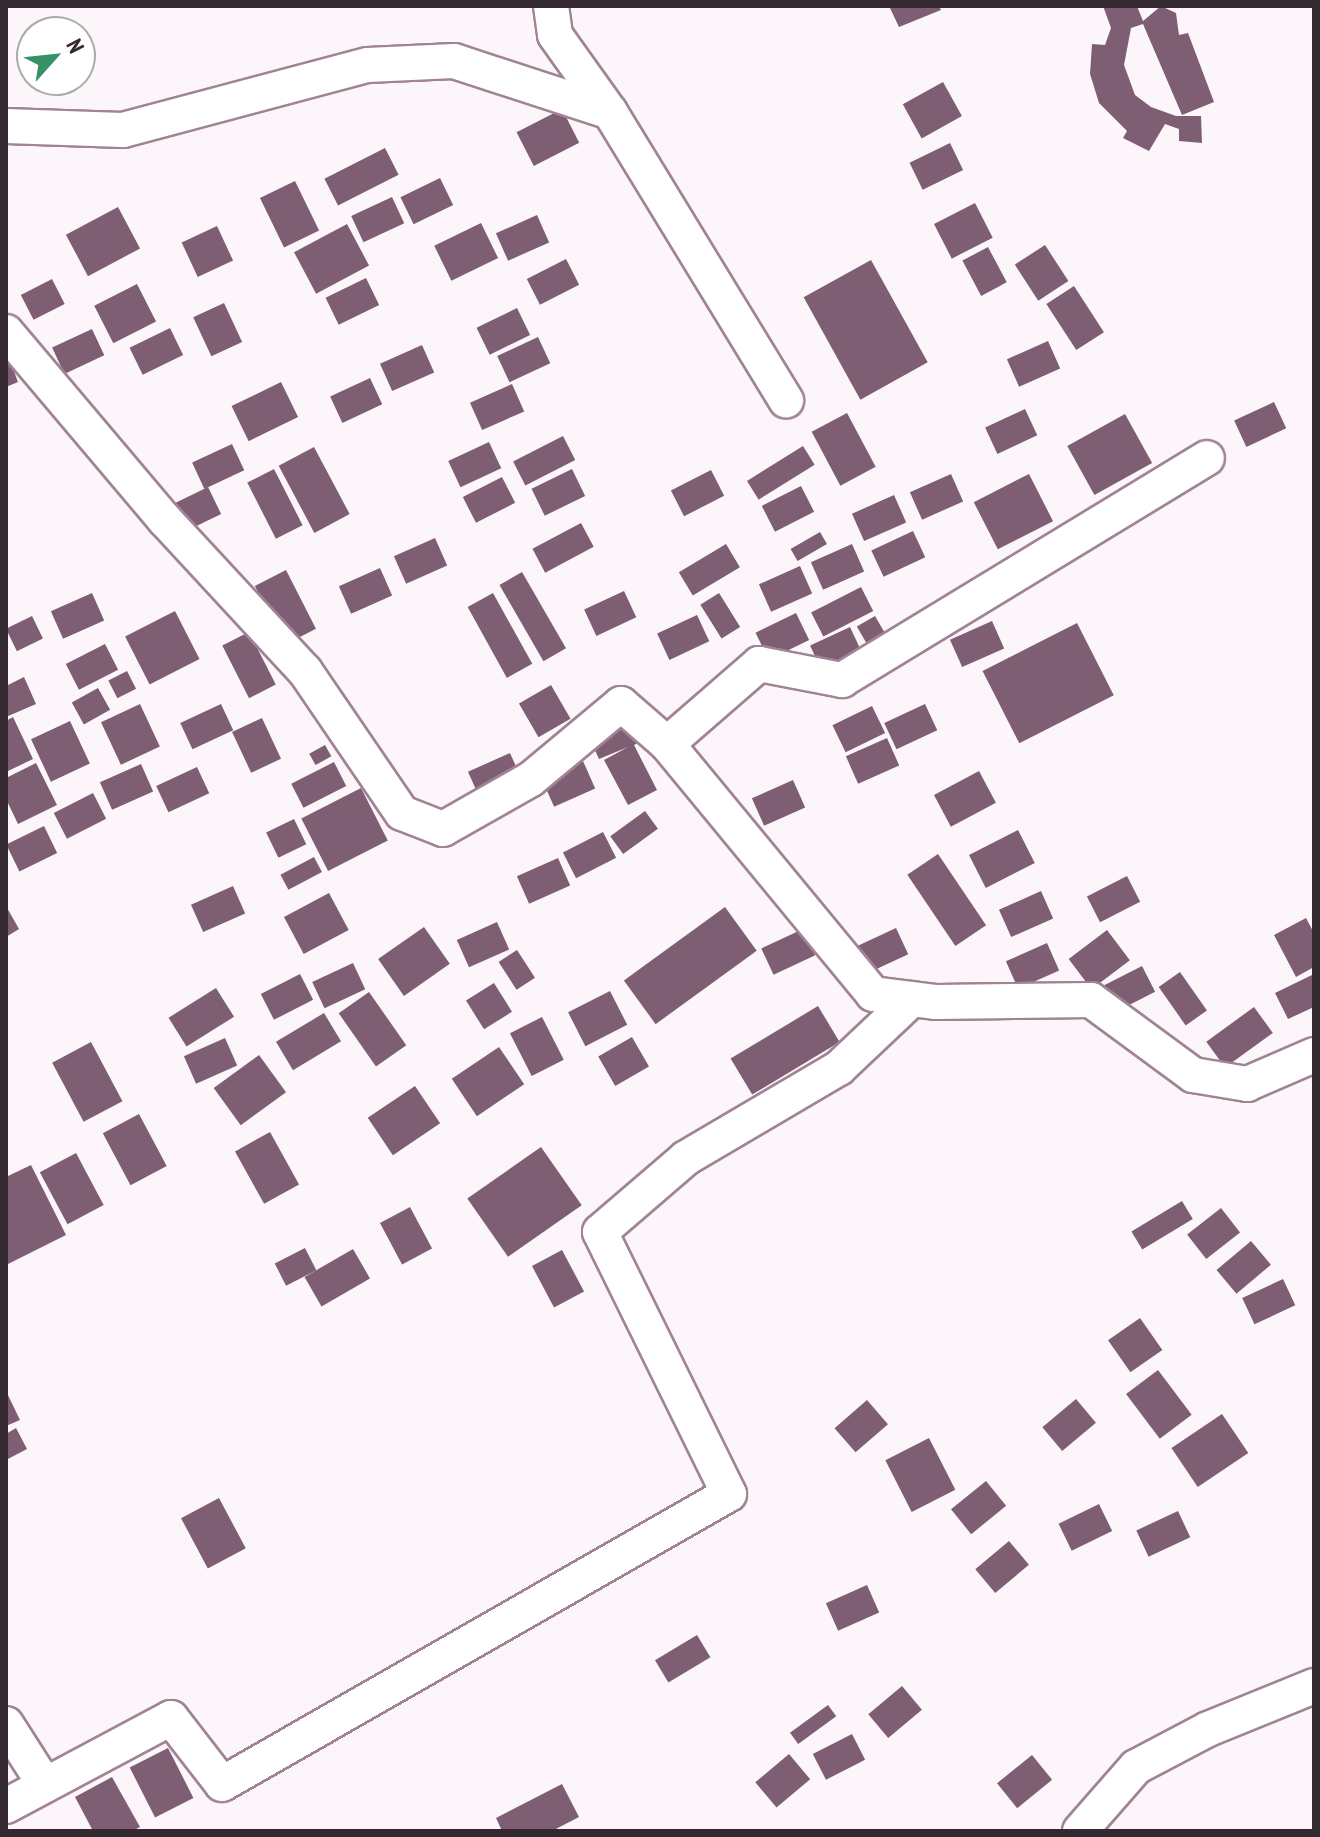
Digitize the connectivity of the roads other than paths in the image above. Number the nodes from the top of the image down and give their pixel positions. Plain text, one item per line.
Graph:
1 (551, 6) edge
2 (610, 112) junction
3 (6, 126) edge
4 (6, 332) edge
5 (786, 400) dead end
6 (1207, 458) dead end
7 (667, 744) junction
8 (912, 999) junction
9 (1314, 1055) edge
10 (1314, 1686) edge
11 (6, 1724) edge
12 (45, 1785) junction
13 (6, 1806) edge
14 (1080, 1831) edge

1 - 2 street
2 - 3 street
2 - 5 street
4 - 7 street
6 - 7 street
7 - 8 street
8 - 9 street
8 - 12 street
10 - 14 street
11 - 12 street
12 - 13 street

